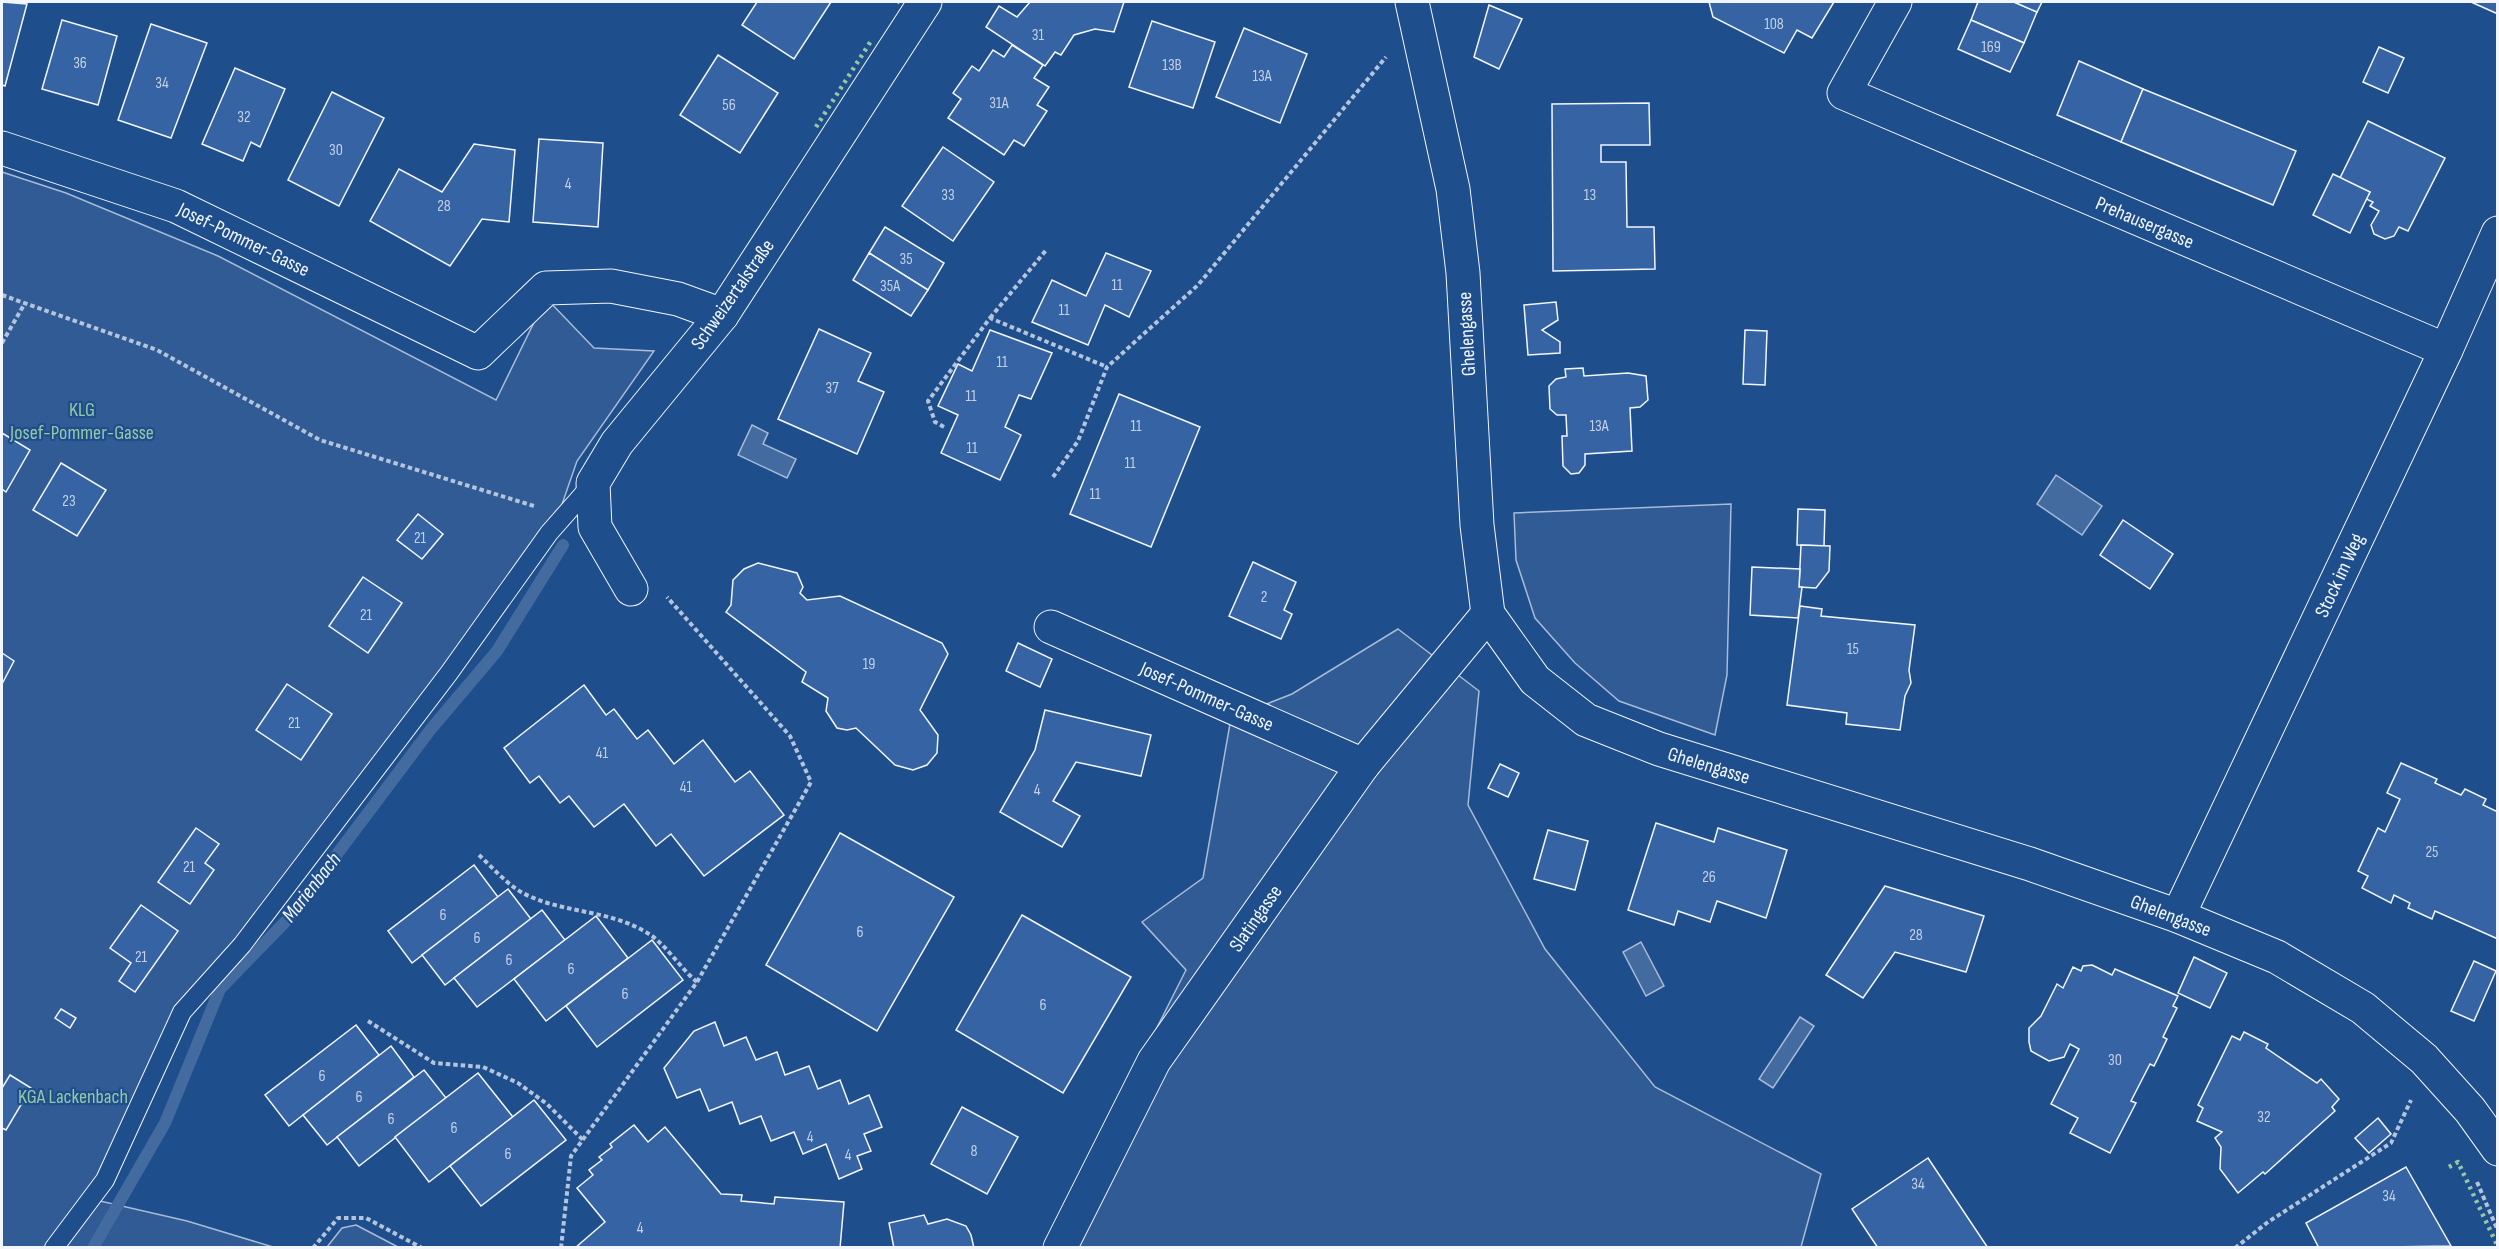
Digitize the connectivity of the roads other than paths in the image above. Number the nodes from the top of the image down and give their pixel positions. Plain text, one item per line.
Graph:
1 (925, 2) edge
2 (1895, 2) edge
3 (1414, 12) edge
4 (2, 148) edge
5 (2498, 233) edge
6 (722, 315) junction
7 (2446, 350) junction
8 (593, 483) junction
9 (631, 589) road end
10 (1488, 614) junction
11 (1051, 627) dead end
12 (1363, 765) junction
13 (2178, 916) junction
14 (2498, 1149) edge
15 (54, 1248) edge
16 (1060, 1248) edge

1 - 6 street, Schweizertalstraße
2 - 7 street, Prehausergasse
3 - 10 street, Ghelengasse
4 - 6 street, Josef-Pommer-Gasse
5 - 7 street, Stock im Weg
6 - 8 street, Schweizertalstraße
7 - 13 street, Stock im Weg
8 - 9 street
8 - 15 lane
10 - 12 street, Slatingasse
10 - 13 street, Ghelengasse
11 - 12 street, Josef-Pommer-Gasse
12 - 16 street, Slatingasse
13 - 14 street, Ghelengasse

